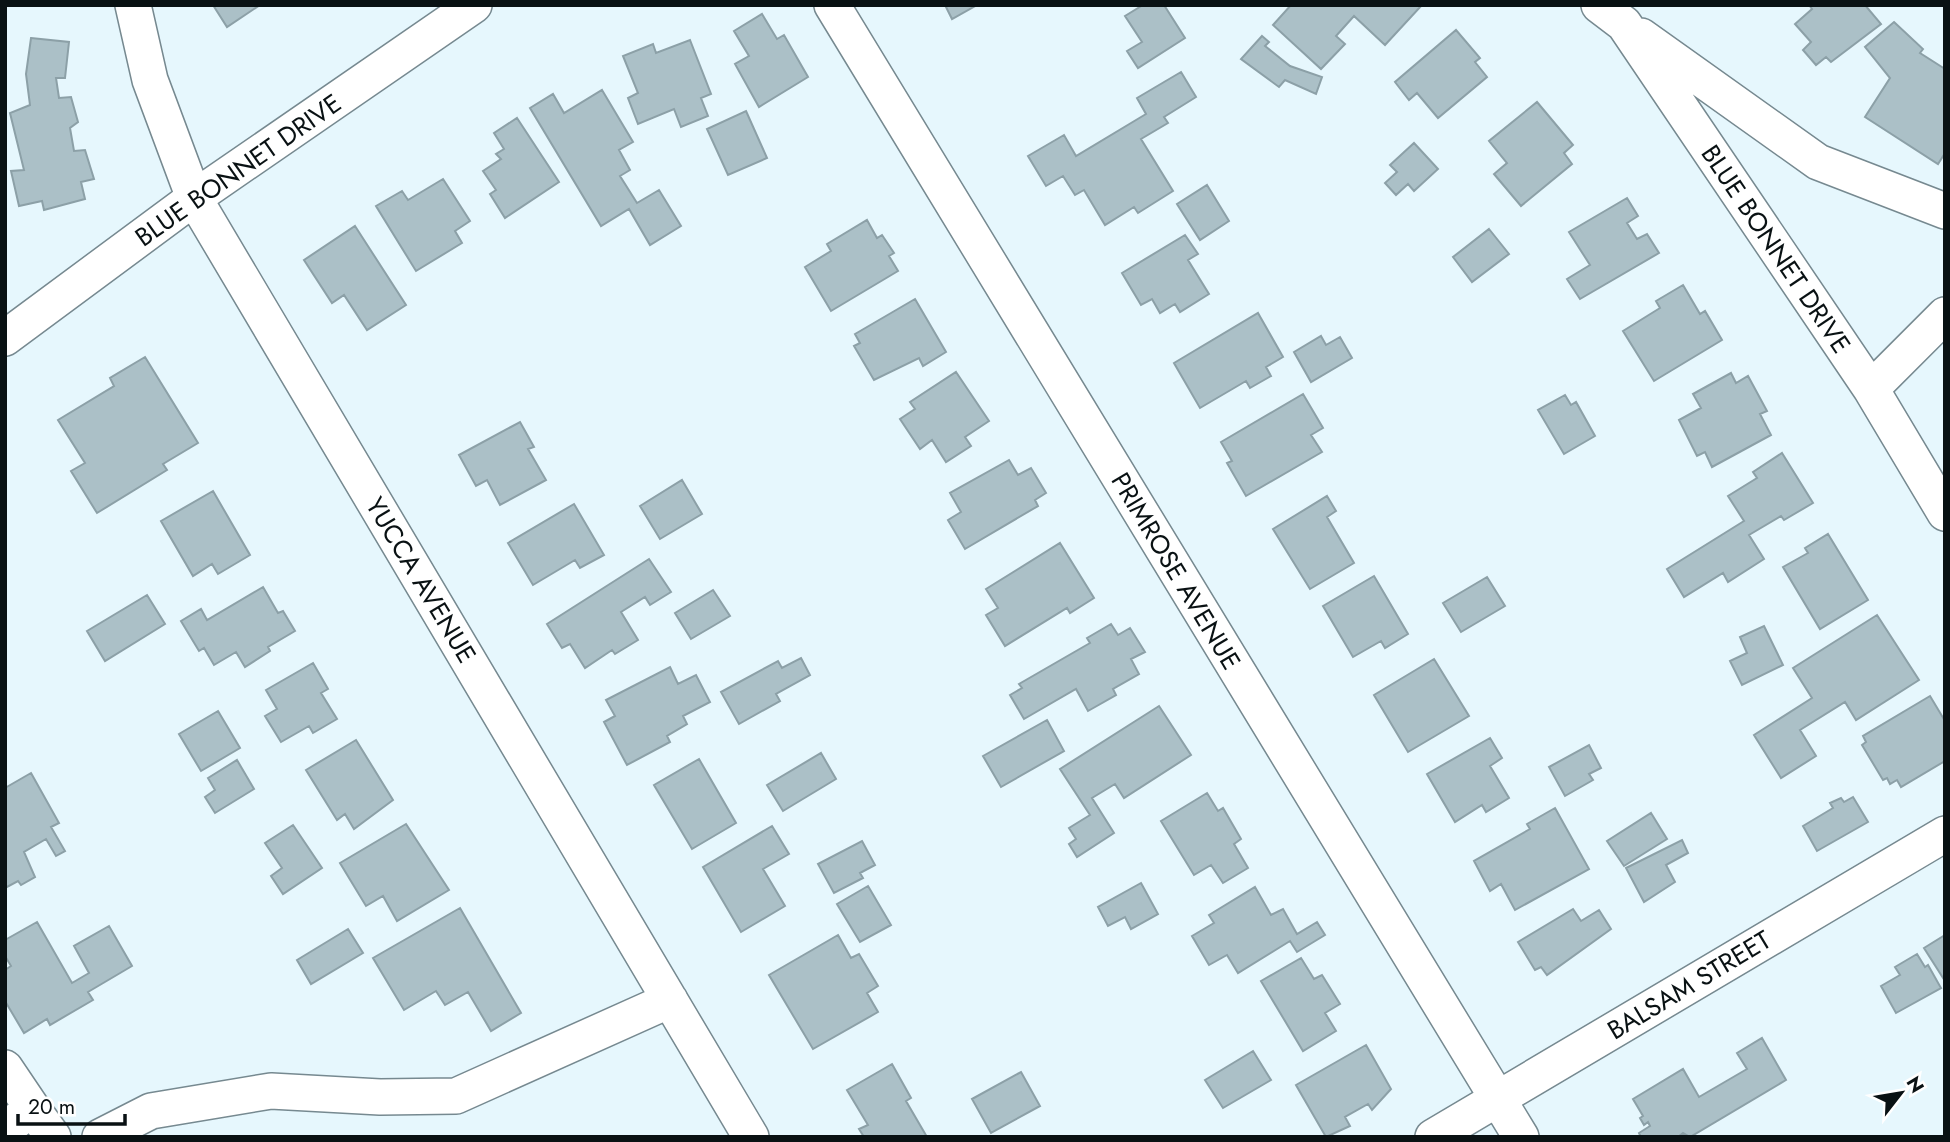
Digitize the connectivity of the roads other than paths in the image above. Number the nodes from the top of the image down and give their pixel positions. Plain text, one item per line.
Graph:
1 (133, 5) edge
2 (474, 5) edge
3 (832, 5) edge
4 (1611, 14) edge
5 (194, 198) junction
6 (1945, 211) edge
7 (1945, 315) edge
8 (5, 338) edge
9 (1871, 389) junction
10 (1945, 513) edge
11 (1945, 834) edge
12 (670, 1000) junction
13 (5, 1068) edge
14 (1498, 1099) junction
15 (32, 1108) junction
16 (5, 1130) edge
17 (53, 1137) edge
18 (100, 1137) edge
19 (751, 1137) edge
20 (1433, 1137) edge
21 (1521, 1137) edge

1 - 5 street, YUCCA AVENUE
2 - 5 street, BLUE BONNET DRIVE
3 - 14 street, PRIMROSE AVENUE
4 - 6 street, BLUE BONNET DRIVE
4 - 9 street, BLUE BONNET DRIVE
5 - 8 street, BLUE BONNET DRIVE
5 - 12 street, YUCCA AVENUE
7 - 9 street
9 - 10 street, BLUE BONNET DRIVE
11 - 14 street, BALSAM STREET
12 - 18 street
12 - 19 street, YUCCA AVENUE
13 - 15 street
14 - 20 street, BALSAM STREET
14 - 21 street, PRIMROSE AVENUE
15 - 16 street
15 - 17 street

